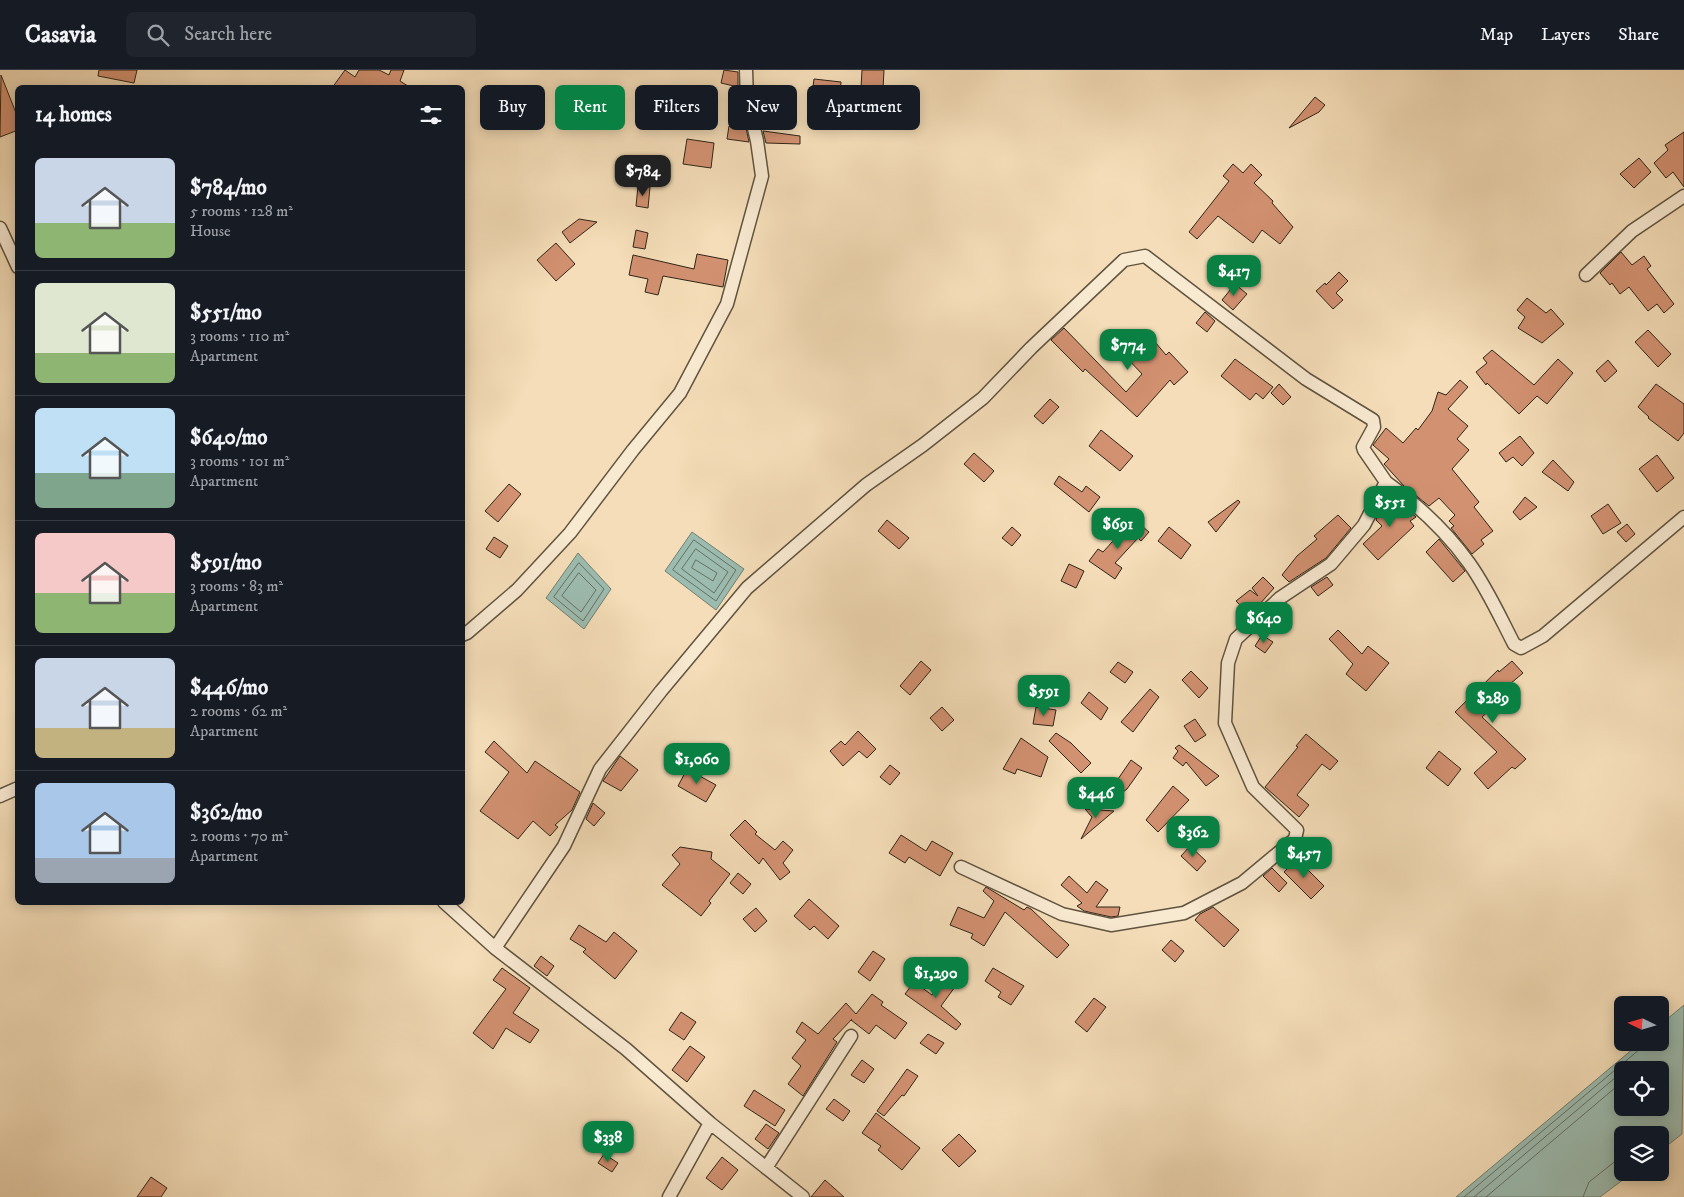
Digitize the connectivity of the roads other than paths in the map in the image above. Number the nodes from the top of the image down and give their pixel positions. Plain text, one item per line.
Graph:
1 (746, 70) edge
2 (1684, 196) edge
3 (0, 228) edge
4 (15, 260) edge
5 (1586, 275) dead end
6 (1386, 482) junction
7 (1684, 517) edge
8 (465, 634) edge
9 (15, 789) edge
10 (0, 796) edge
11 (960, 867) dead end
12 (447, 905) edge
13 (495, 948) junction
14 (851, 1036) dead end
15 (710, 1123) junction
16 (766, 1168) junction
17 (669, 1197) edge
18 (803, 1197) edge

1 - 8 street
2 - 5 street
3 - 4 street
6 - 7 street
6 - 11 street
6 - 13 street
9 - 10 street
12 - 13 street
13 - 15 street
14 - 16 street
15 - 16 street
15 - 17 street
16 - 18 street

